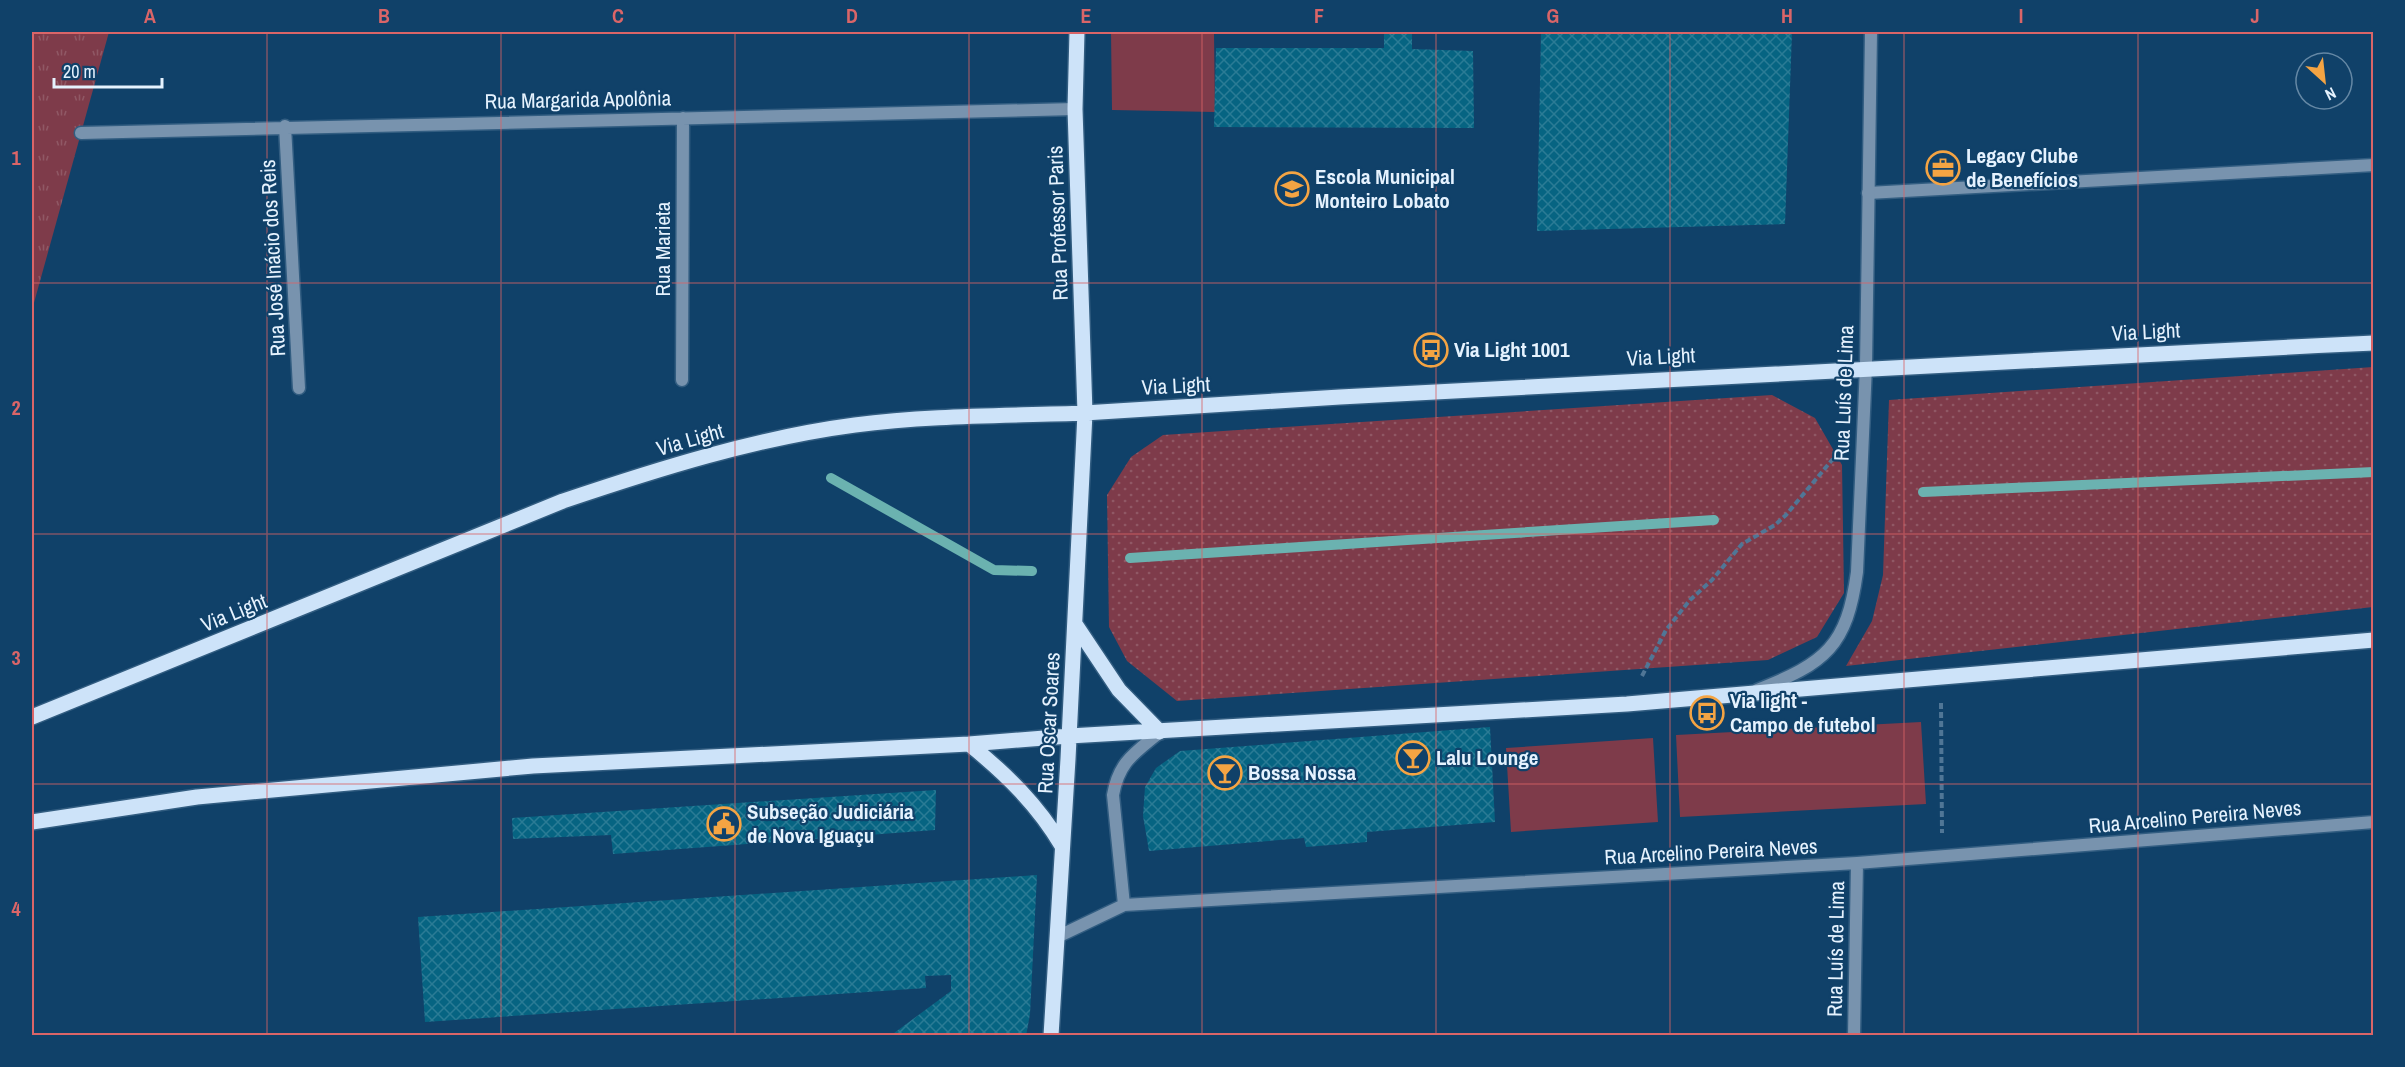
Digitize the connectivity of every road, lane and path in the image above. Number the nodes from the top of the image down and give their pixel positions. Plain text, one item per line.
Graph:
1 (1077, 32) edge
2 (1871, 32) edge
3 (1076, 109) junction
4 (683, 118) junction
5 (285, 126) junction
6 (81, 133) dead end
7 (2373, 165) edge
8 (1868, 192) junction
9 (2373, 343) edge
10 (1866, 366) junction
11 (682, 380) dead end
12 (299, 388) dead end
13 (1086, 412) junction
14 (1862, 451) junction
15 (1075, 624) junction
16 (2373, 640) edge
17 (1742, 695) junction
18 (1628, 704) junction
19 (1941, 704) dead end
20 (32, 717) edge
21 (1160, 732) junction
22 (1069, 736) junction
23 (969, 744) junction
24 (32, 822) edge
25 (2373, 822) edge
26 (1062, 846) junction
27 (1942, 857) junction
28 (1857, 863) junction
29 (1124, 905) junction
30 (1057, 937) junction
31 (1051, 1035) edge
32 (1854, 1035) edge

1 - 3 main road, Rua Professor Paris
2 - 8 street, Rua Luís de Lima
3 - 4 street, Rua Margarida Apolônia
3 - 13 main road, Rua Professor Paris
4 - 5 street, Rua Margarida Apolônia
4 - 11 street, Rua Marieta
5 - 6 street, Rua Margarida Apolônia
5 - 12 street, Rua José Inácio dos Reis
7 - 8 street
8 - 10 street, Rua Luís de Lima
9 - 10 main road, Via Light
10 - 13 main road, Via Light
10 - 14 street, Rua Luís de Lima
13 - 15 main road, Rua Oscar Soares
13 - 20 main road, Via Light
14 - 17 street, Rua Luís de Lima
14 - 18 path
15 - 21 main road
15 - 22 main road, Rua Oscar Soares
16 - 17 main road
17 - 18 main road
18 - 21 main road
19 - 27 path
21 - 22 main road
21 - 29 street
22 - 23 main road
22 - 26 main road, Rua Oscar Soares
23 - 24 main road
23 - 26 main road
25 - 27 street, Rua Arcelino Pereira Neves
26 - 30 main road, Rua Oscar Soares
27 - 28 street, Rua Arcelino Pereira Neves
28 - 29 street, Rua Arcelino Pereira Neves
28 - 32 street, Rua Luís de Lima
29 - 30 street, Rua Arcelino Pereira Neves
30 - 31 main road, Rua Oscar Soares

